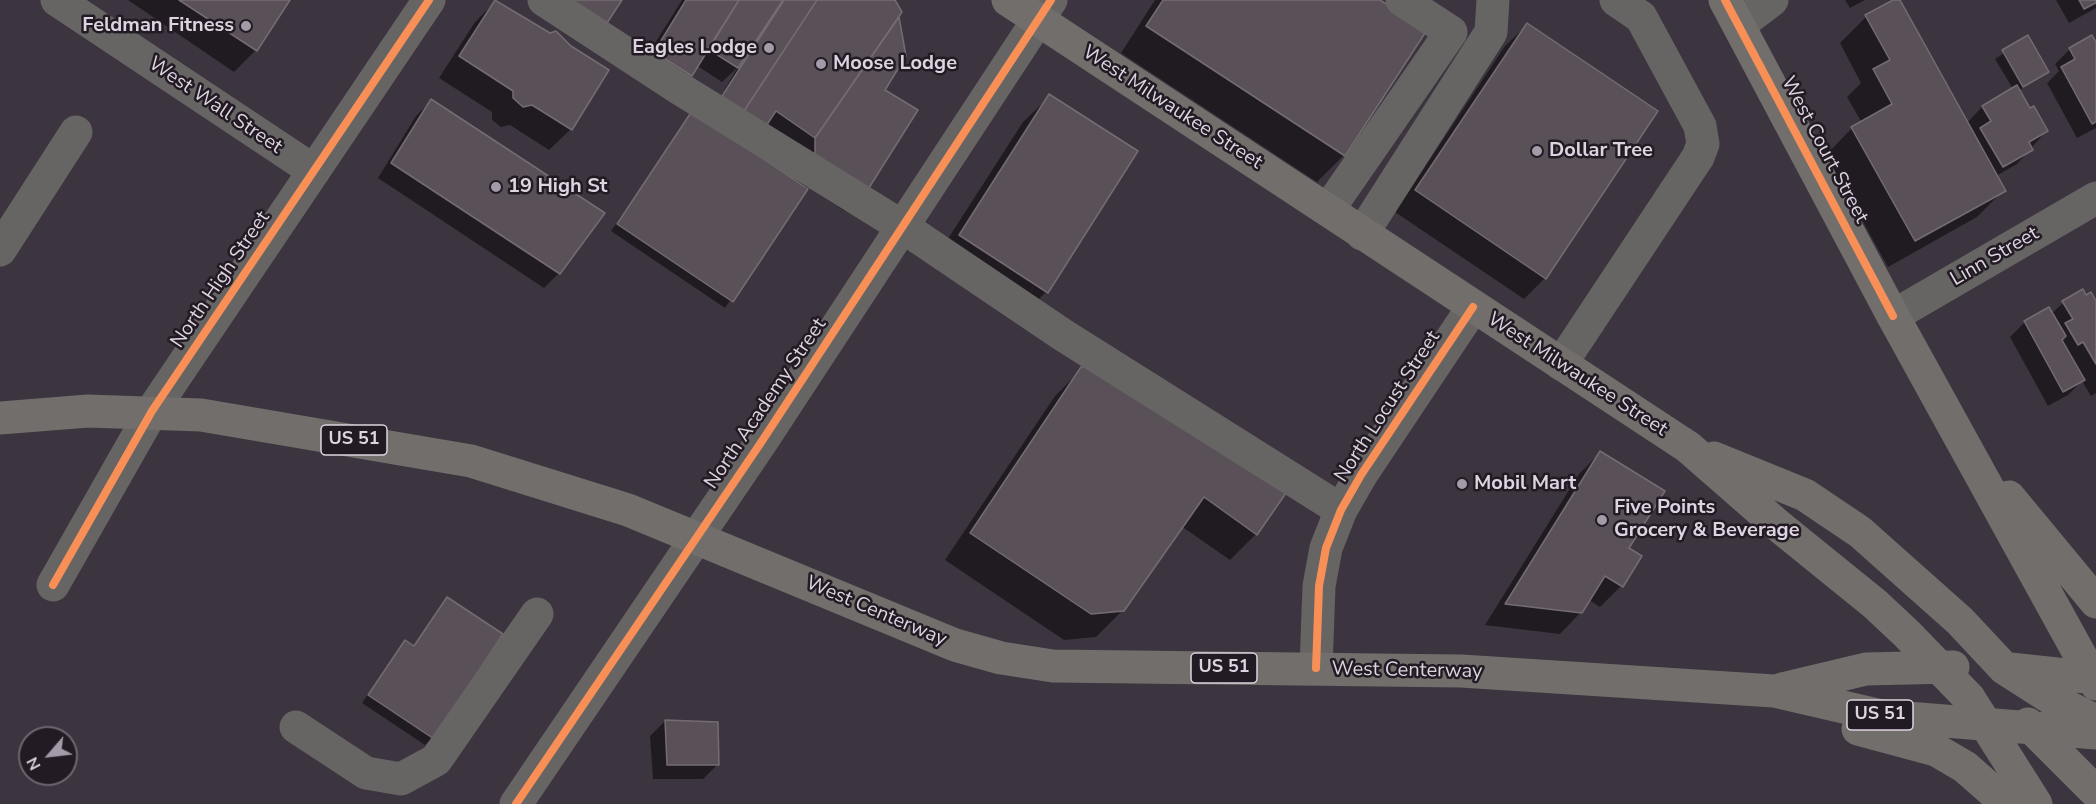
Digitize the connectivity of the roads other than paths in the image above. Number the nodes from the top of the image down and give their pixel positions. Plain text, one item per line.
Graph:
1 (57, 0) edge
2 (429, 0) edge
3 (544, 0) edge
4 (1008, 0) edge
5 (1402, 0) edge
6 (1493, 0) edge
7 (1616, 0) edge
8 (1772, 0) edge
9 (1044, 10) edge
10 (1732, 12) edge
11 (76, 132) dead end
12 (314, 171) junction
13 (2096, 198) edge
14 (1328, 210) junction
15 (903, 227) junction
16 (1362, 234) junction
17 (0, 250) edge
18 (1473, 307) junction
19 (1893, 316) junction
20 (1561, 364) junction
21 (152, 411) junction
22 (0, 418) edge
23 (1957, 434) junction
24 (1688, 447) junction
25 (1341, 510) junction
26 (697, 536) junction
27 (53, 585) dead end
28 (2096, 603) edge
29 (537, 614) dead end
30 (1938, 667) junction
31 (1316, 668) junction
32 (2004, 668) junction
33 (2095, 680) edge
34 (1688, 685) junction
35 (1774, 691) junction
36 (2096, 721) edge
37 (1988, 724) junction
38 (296, 727) dead end
39 (2036, 729) junction
40 (2096, 733) edge
41 (2096, 792) edge
42 (516, 804) edge
43 (2007, 804) edge
44 (2037, 804) edge

1 - 12 street, West Wall Street
2 - 12 street, North High Street
3 - 15 street
4 - 9 main road, West Milwaukee Street
5 - 14 street
6 - 16 street
7 - 20 street
8 - 10 street
9 - 14 main road, West Milwaukee Street
9 - 15 street, North Academy Street
10 - 19 main road, West Court Street
11 - 17 street
12 - 21 street, North High Street
13 - 19 street, Linn Street
14 - 16 main road, West Milwaukee Street
15 - 25 street
15 - 26 street, North Academy Street
16 - 18 main road, West Milwaukee Street
18 - 20 main road, West Milwaukee Street
18 - 25 street, North Locust Street
19 - 23 main road, West Court Street
20 - 24 main road, West Milwaukee Street
21 - 22 main road, West Centerway / US 51
21 - 26 main road, West Centerway / US 51
21 - 27 street, North High Street
23 - 28 main road
23 - 33 main road, West Court Street
24 - 30 main road, West Milwaukee Street
24 - 32 main road
25 - 31 street, North Locust Street
26 - 31 main road, West Centerway / US 51
26 - 42 street, North Academy Street
29 - 38 street
30 - 32 main road, West Centerway / US 51
30 - 35 main road, West Centerway / US 51
30 - 37 main road
30 - 39 main road
31 - 34 main road, West Centerway / US 51
32 - 33 main road, US 51
32 - 36 main road
34 - 35 main road, West Centerway / US 51
34 - 43 main road
35 - 37 main road, West Centerway / US 51
37 - 39 main road, US 51
37 - 44 main road
39 - 40 main road, US 51
39 - 41 main road

